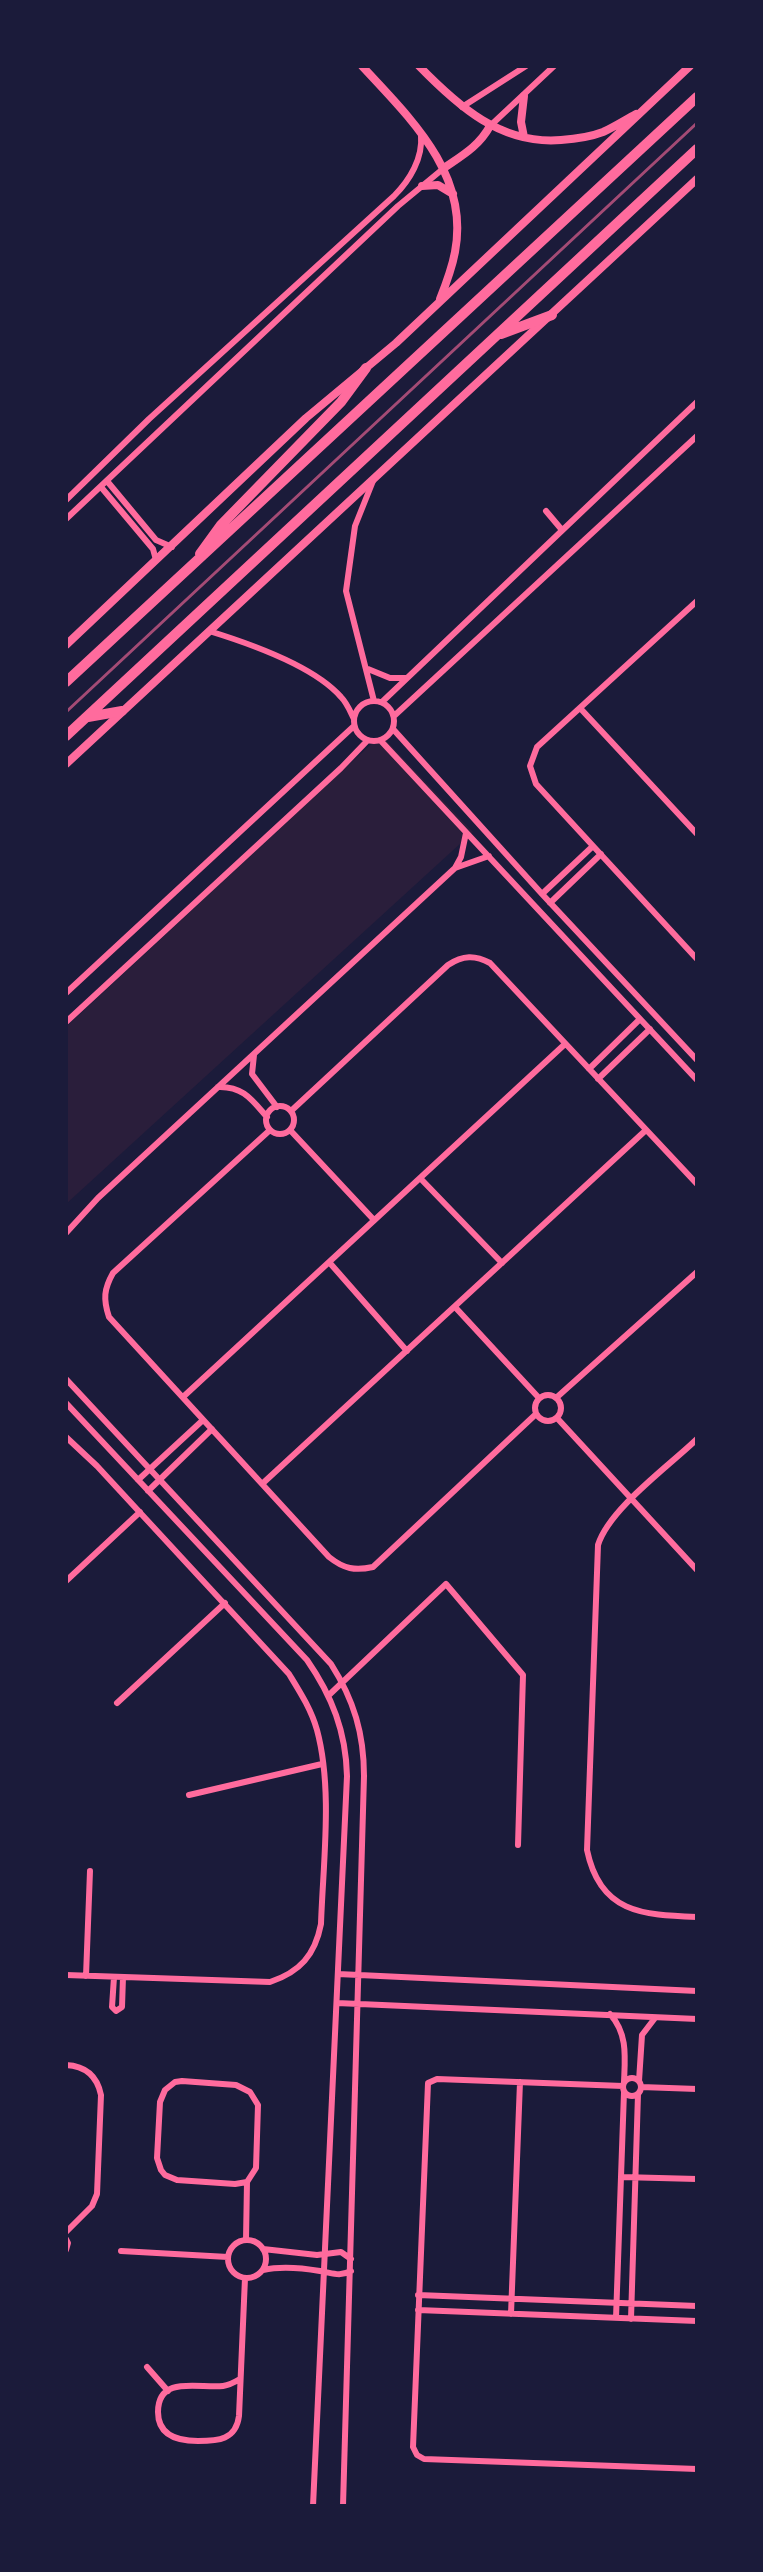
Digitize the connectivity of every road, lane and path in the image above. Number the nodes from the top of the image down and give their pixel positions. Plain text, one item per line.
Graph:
1 (362, 66) edge
2 (419, 66) edge
3 (526, 66) edge
4 (554, 66) edge
5 (690, 66) edge
6 (524, 96) junction
7 (697, 97) edge
8 (462, 107) junction
9 (646, 108) junction
10 (490, 126) junction
11 (420, 132) junction
12 (524, 137) junction
13 (697, 149) edge
14 (444, 168) junction
15 (697, 179) edge
16 (422, 186) junction
17 (453, 194) junction
18 (439, 303) junction
19 (552, 315) junction
20 (496, 336) junction
21 (366, 368) junction
22 (697, 402) edge
23 (155, 414) junction
24 (167, 426) junction
25 (697, 436) edge
26 (375, 477) junction
27 (107, 481) junction
28 (101, 487) junction
29 (66, 500) edge
30 (546, 511) dead end
31 (66, 519) edge
32 (562, 530) junction
33 (172, 547) junction
34 (197, 561) junction
35 (156, 562) junction
36 (697, 602) edge
37 (209, 631) junction
38 (66, 645) edge
39 (367, 669) junction
40 (407, 678) junction
41 (66, 682) edge
42 (378, 702) junction
43 (580, 708) junction
44 (122, 711) junction
45 (394, 716) junction
46 (86, 717) junction
47 (354, 722) junction
48 (393, 729) junction
49 (66, 736) edge
50 (367, 741) junction
51 (381, 741) junction
52 (418, 757) junction
53 (66, 764) edge
54 (405, 767) junction
55 (466, 833) junction
56 (697, 834) edge
57 (593, 846) junction
58 (601, 854) junction
59 (489, 856) junction
60 (455, 868) junction
61 (542, 894) junction
62 (550, 903) junction
63 (697, 959) edge
64 (614, 971) junction
65 (605, 981) junction
66 (66, 993) edge
67 (640, 1019) junction
68 (66, 1022) edge
69 (650, 1029) junction
70 (565, 1044) junction
71 (686, 1048) junction
72 (254, 1055) junction
73 (676, 1058) junction
74 (697, 1060) edge
75 (589, 1069) junction
76 (598, 1079) junction
77 (697, 1080) edge
78 (218, 1087) junction
79 (277, 1107) junction
80 (291, 1111) junction
81 (267, 1117) junction
82 (270, 1130) junction
83 (290, 1130) junction
84 (646, 1130) junction
85 (420, 1178) junction
86 (697, 1184) edge
87 (374, 1220) junction
88 (66, 1233) edge
89 (329, 1262) junction
90 (502, 1263) junction
91 (697, 1272) edge
92 (455, 1307) junction
93 (407, 1351) junction
94 (66, 1379) edge
95 (183, 1397) junction
96 (539, 1398) junction
97 (556, 1398) junction
98 (66, 1403) edge
99 (536, 1414) junction
100 (557, 1418) junction
101 (203, 1420) junction
102 (212, 1429) junction
103 (66, 1437) edge
104 (697, 1439) edge
105 (149, 1470) junction
106 (138, 1480) junction
107 (159, 1480) junction
108 (262, 1484) junction
109 (148, 1491) junction
110 (631, 1500) junction
111 (140, 1512) junction
112 (697, 1570) edge
113 (66, 1581) edge
114 (225, 1603) junction
115 (342, 1682) junction
116 (329, 1695) junction
117 (117, 1703) dead end
118 (322, 1764) junction
119 (189, 1795) dead end
120 (344, 1843) junction
121 (361, 1843) junction
122 (518, 1845) dead end
123 (90, 1871) dead end
124 (697, 1917) edge
125 (338, 1974) junction
126 (66, 1975) edge
127 (86, 1976) junction
128 (360, 1976) junction
129 (114, 1977) junction
130 (123, 1977) junction
131 (697, 1991) edge
132 (337, 2003) junction
133 (360, 2003) junction
134 (610, 2014) junction
135 (656, 2017) junction
136 (697, 2019) edge
137 (66, 2065) edge
138 (162, 2076) dead end
139 (520, 2082) junction
140 (169, 2085) junction
141 (624, 2086) junction
142 (639, 2087) junction
143 (697, 2089) edge
144 (621, 2177) junction
145 (635, 2177) junction
146 (697, 2179) edge
147 (247, 2182) junction
148 (66, 2232) edge
149 (66, 2239) edge
150 (246, 2240) junction
151 (263, 2249) junction
152 (66, 2250) edge
153 (121, 2251) dead end
154 (325, 2254) junction
155 (228, 2257) junction
156 (351, 2259) junction
157 (263, 2270) junction
158 (351, 2271) junction
159 (324, 2272) junction
160 (245, 2278) junction
161 (418, 2295) junction
162 (512, 2299) junction
163 (616, 2303) junction
164 (631, 2304) junction
165 (697, 2306) edge
166 (418, 2310) junction
167 (511, 2314) junction
168 (616, 2318) junction
169 (631, 2319) junction
170 (697, 2321) edge
171 (147, 2367) dead end
172 (240, 2379) junction
173 (168, 2391) junction
174 (697, 2469) edge
175 (313, 2506) edge
176 (343, 2506) edge

1 - 11 main road
2 - 8 main road
3 - 8 street
4 - 6 street
5 - 9 main road
6 - 10 street
6 - 12 main road
7 - 34 highway
8 - 10 main road
9 - 12 main road
9 - 18 main road
10 - 12 main road
10 - 14 main road
11 - 14 main road
11 - 23 street
13 - 20 highway
14 - 16 street
14 - 17 main road
15 - 19 main road
16 - 17 main road
16 - 24 street
17 - 18 main road
18 - 21 main road
19 - 20 highway
19 - 26 main road
20 - 46 highway
21 - 33 main road
21 - 34 highway
22 - 32 street
23 - 24 street
23 - 29 street
24 - 27 street
25 - 45 street
26 - 37 main road
26 - 39 street
27 - 28 street
27 - 33 street
28 - 31 street
28 - 35 street
30 - 32 street
32 - 40 street
33 - 35 main road
34 - 41 highway
35 - 38 main road
36 - 43 street
37 - 44 main road
37 - 47 street
39 - 40 street
39 - 42 street
40 - 42 street
42 - 45 street
42 - 47 street
43 - 56 street
43 - 57 street
44 - 46 highway
44 - 53 main road
45 - 48 street
46 - 49 highway
47 - 50 street
47 - 66 street
48 - 51 street
48 - 52 street
50 - 51 street
50 - 68 street
51 - 54 street
52 - 54 street
52 - 61 street
54 - 55 street
55 - 59 street
55 - 60 street
57 - 58 street
57 - 61 street
58 - 62 street
58 - 63 street
59 - 60 street
59 - 65 street
60 - 72 street
61 - 62 street
62 - 64 street
64 - 65 street
64 - 71 street
65 - 67 street
67 - 69 street
67 - 75 street
69 - 73 street
69 - 76 street
70 - 75 street
70 - 80 street
70 - 85 street
71 - 73 street
71 - 74 street
72 - 78 street
72 - 79 street
73 - 77 street
75 - 76 street
76 - 84 street
78 - 81 street
78 - 88 street
79 - 80 street
79 - 81 street
80 - 83 street
81 - 82 street
82 - 83 street
82 - 95 street
83 - 87 street
84 - 86 street
84 - 90 street
85 - 87 street
85 - 90 street
87 - 89 street
89 - 93 street
89 - 95 street
90 - 92 street
91 - 97 street
92 - 93 street
92 - 96 street
93 - 108 street
94 - 105 street
95 - 101 street
96 - 97 street
96 - 99 street
97 - 100 street
98 - 106 street
99 - 100 street
99 - 108 street
100 - 110 street
101 - 102 street
101 - 105 street
102 - 107 street
102 - 108 street
103 - 111 street
104 - 110 street
105 - 106 street
105 - 107 street
106 - 109 street
107 - 109 street
107 - 115 street
109 - 116 street
110 - 112 street
110 - 124 street
111 - 113 street
111 - 114 street
114 - 117 street
114 - 118 street
115 - 116 street
115 - 121 street
115 - 122 street
116 - 120 street
118 - 119 street
118 - 130 street
120 - 121 street
120 - 125 street
121 - 128 street
123 - 127 street
125 - 128 street
125 - 132 street
126 - 127 street
127 - 129 street
128 - 131 street
128 - 133 street
129 - 130 street
129 - 130 street
132 - 133 street
132 - 154 street
133 - 134 street
133 - 156 street
134 - 135 street
134 - 141 street
135 - 136 street
135 - 142 street
137 - 148 street
138 - 140 street
139 - 141 street
139 - 161 street
139 - 162 street
140 - 147 street
140 - 147 street
141 - 142 street
141 - 142 street
141 - 144 street
142 - 143 street
142 - 145 street
144 - 145 street
144 - 163 street
145 - 146 street
145 - 164 street
147 - 150 street
149 - 152 street
150 - 151 street
150 - 155 street
151 - 154 street
151 - 157 street
153 - 155 street
154 - 156 street
154 - 159 street
155 - 160 street
156 - 158 street
157 - 159 street
157 - 160 street
158 - 159 street
158 - 176 street
159 - 175 street
160 - 172 street
161 - 162 street
161 - 166 street
162 - 163 street
162 - 167 street
163 - 164 street
163 - 168 street
164 - 165 street
164 - 169 street
166 - 167 street
166 - 174 street
167 - 168 street
168 - 169 street
169 - 170 street
171 - 173 street
172 - 173 street
172 - 173 street

